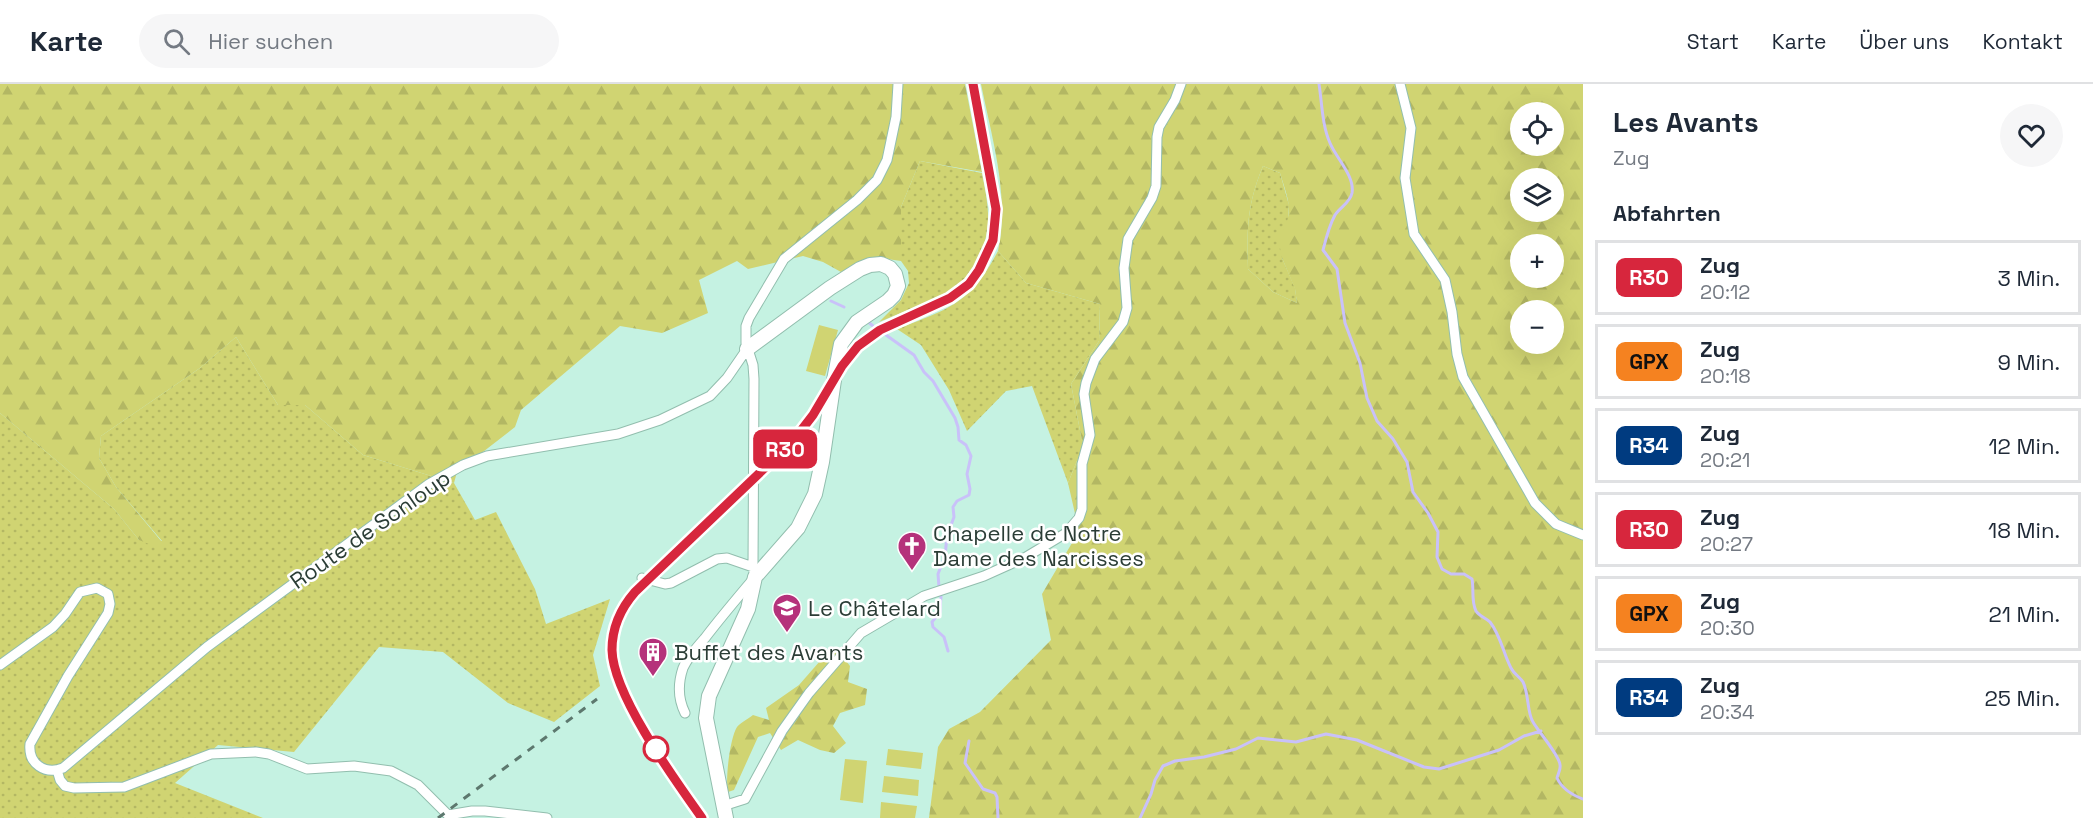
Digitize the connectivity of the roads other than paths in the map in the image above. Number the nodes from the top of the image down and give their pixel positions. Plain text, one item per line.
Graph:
1 (898, 84) edge
2 (1181, 84) edge
3 (1400, 84) edge
4 (747, 349) junction
5 (1583, 536) edge
6 (754, 572) junction
7 (642, 578) dead end
8 (0, 665) edge
9 (685, 713) dead end
10 (57, 770) junction
11 (724, 812) edge
12 (547, 818) edge

1 - 4 street
2 - 11 street
3 - 5 street
4 - 6 street
4 - 6 street, Route de Sonloup
4 - 10 street, Route de Sonloup
6 - 7 street
6 - 9 street
6 - 11 street
8 - 10 street
10 - 12 street

